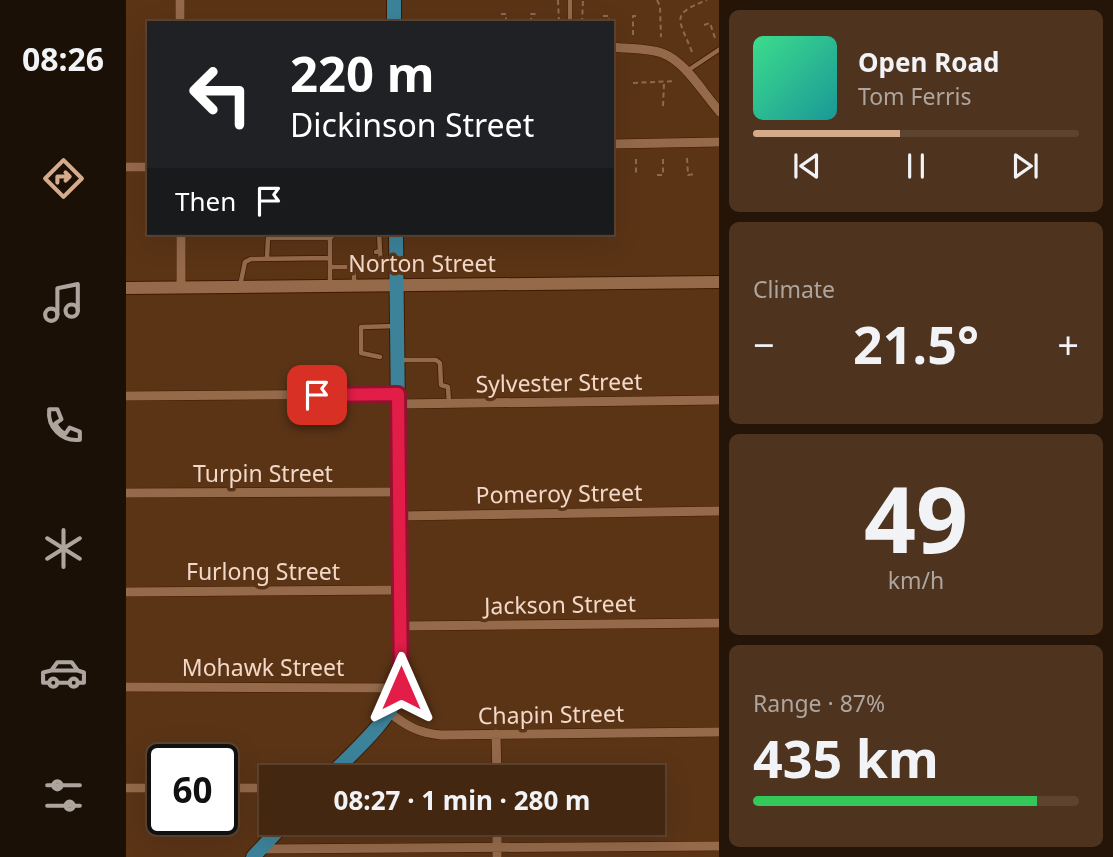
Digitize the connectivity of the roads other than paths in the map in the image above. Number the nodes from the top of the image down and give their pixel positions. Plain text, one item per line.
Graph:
1 (180, 0) edge
2 (394, 0) edge
3 (570, 0) edge
4 (180, 21) edge
5 (394, 21) edge
6 (570, 21) edge
7 (614, 47) edge
8 (719, 49) edge
9 (686, 71) junction
10 (719, 112) edge
11 (719, 142) edge
12 (614, 144) edge
13 (126, 167) edge
14 (147, 167) edge
15 (181, 235) edge
16 (334, 235) edge
17 (379, 235) edge
18 (396, 235) edge
19 (330, 238) junction
20 (267, 258) junction
21 (330, 258) junction
22 (331, 267) junction
23 (354, 267) junction
24 (719, 282) edge
25 (330, 286) junction
26 (354, 286) junction
27 (397, 286) junction
28 (181, 287) junction
29 (240, 287) junction
30 (126, 288) edge
31 (397, 326) junction
32 (380, 357) dead end
33 (398, 360) junction
34 (126, 396) edge
35 (398, 399) junction
36 (719, 400) edge
37 (449, 404) junction
38 (399, 492) junction
39 (126, 493) edge
40 (719, 511) edge
41 (400, 516) junction
42 (400, 590) junction
43 (126, 592) edge
44 (719, 622) edge
45 (400, 626) junction
46 (126, 687) edge
47 (401, 688) junction
48 (389, 712) junction
49 (719, 732) edge
50 (496, 734) junction
51 (340, 765) edge
52 (497, 765) edge
53 (126, 788) edge
54 (147, 788) edge
55 (238, 788) edge
56 (259, 788) edge
57 (274, 835) edge
58 (719, 846) edge
59 (497, 852) edge
60 (257, 853) edge

1 - 4 street
2 - 5 main road
3 - 6 lane
7 - 9 street
8 - 9 lane
9 - 10 street
11 - 12 street
13 - 14 street
15 - 28 street
16 - 19 lane
17 - 23 lane
18 - 27 main road
19 - 20 lane
19 - 21 lane
20 - 21 lane
20 - 29 lane
21 - 22 lane
22 - 23 lane
22 - 25 lane
23 - 26 lane
24 - 27 main road, Norton Street
25 - 26 main road, Norton Street
25 - 29 main road, Norton Street
26 - 27 main road, Norton Street
27 - 31 main road
28 - 29 main road, Norton Street
28 - 30 main road, Norton Street
31 - 32 lane
31 - 33 main road
33 - 35 main road
33 - 37 lane
34 - 35 street, Sylvester Street
35 - 37 street, Sylvester Street
35 - 38 main road
36 - 37 street, Sylvester Street
38 - 39 street, Turpin Street
38 - 41 main road
40 - 41 street, Pomeroy Street
41 - 42 main road
42 - 43 street, Furlong Street
42 - 45 main road
44 - 45 street, Jackson Street
45 - 47 main road
46 - 47 street, Mohawk Street
47 - 48 main road
48 - 50 street, Chapin Street
48 - 51 main road
49 - 50 street, Chapin Street
50 - 52 street
53 - 54 street
55 - 56 street
57 - 60 main road
58 - 59 street
59 - 60 street

